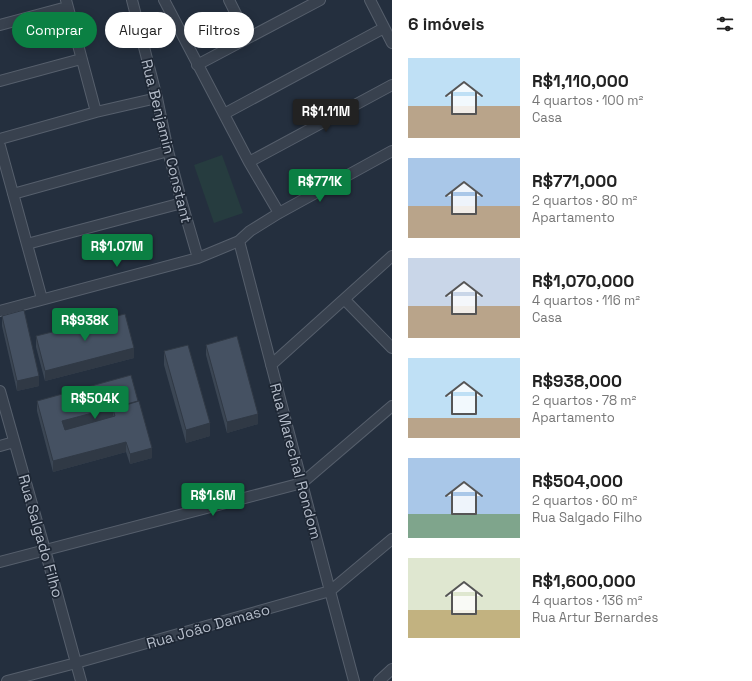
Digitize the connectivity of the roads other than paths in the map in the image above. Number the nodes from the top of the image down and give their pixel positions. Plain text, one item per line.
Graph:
1 (132, 0) edge
2 (164, 0) edge
3 (229, 0) edge
4 (320, 0) edge
5 (370, 0) edge
6 (66, 4) edge
7 (235, 12) edge
8 (0, 25) edge
9 (384, 28) junction
10 (254, 35) edge
11 (392, 43) edge
12 (229, 48) edge
13 (81, 59) junction
14 (197, 65) junction
15 (0, 81) edge
16 (392, 85) edge
17 (156, 98) junction
18 (96, 112) junction
19 (224, 114) junction
20 (0, 139) edge
21 (0, 146) edge
22 (168, 151) junction
23 (392, 151) edge
24 (249, 162) junction
25 (13, 194) junction
26 (182, 203) junction
27 (278, 213) junction
28 (239, 241) junction
29 (27, 244) junction
30 (392, 256) edge
31 (198, 258) junction
32 (42, 299) junction
33 (345, 300) junction
34 (0, 311) edge
35 (392, 348) edge
36 (271, 365) junction
37 (0, 391) edge
38 (392, 406) edge
39 (2, 412) edge
40 (14, 442) junction
41 (0, 446) edge
42 (302, 483) junction
43 (392, 539) edge
44 (45, 550) junction
45 (0, 562) edge
46 (330, 591) junction
47 (76, 663) junction
48 (392, 669) edge
49 (7, 681) edge
50 (81, 681) edge
51 (354, 681) edge
52 (379, 681) edge

1 - 17 street, Rua Benjamin Constant
2 - 14 street
3 - 7 street
4 - 10 street
5 - 9 street
6 - 8 street
6 - 13 street
9 - 11 street
9 - 19 street
12 - 14 street
13 - 15 street
13 - 18 street
14 - 19 street
16 - 24 street
17 - 18 street
17 - 22 street, Rua Benjamin Constant
18 - 20 street
19 - 24 street
21 - 25 street
22 - 25 street
22 - 26 street, Rua Benjamin Constant
23 - 27 street
24 - 27 street
25 - 29 street
26 - 29 street
26 - 31 street, Rua Benjamin Constant
27 - 28 street
28 - 31 street
28 - 36 street, Rua Marechal Rondom
29 - 32 street
30 - 33 street
31 - 32 street
32 - 34 street
33 - 35 street
33 - 36 street
36 - 42 street, Rua Marechal Rondom
37 - 39 street, Rua Salgado Filho
38 - 42 street
39 - 40 street, Rua Salgado Filho
40 - 41 street
40 - 44 street, Rua Salgado Filho
42 - 44 street
42 - 46 street, Rua Marechal Rondom
43 - 46 street, Rua João Damaso
44 - 45 street
44 - 47 street, Rua Salgado Filho
46 - 47 street, Rua João Damaso
46 - 51 street, Rua Marechal Rondom
47 - 49 street, Rua João Damaso
47 - 50 street, Rua Salgado Filho
48 - 52 street

